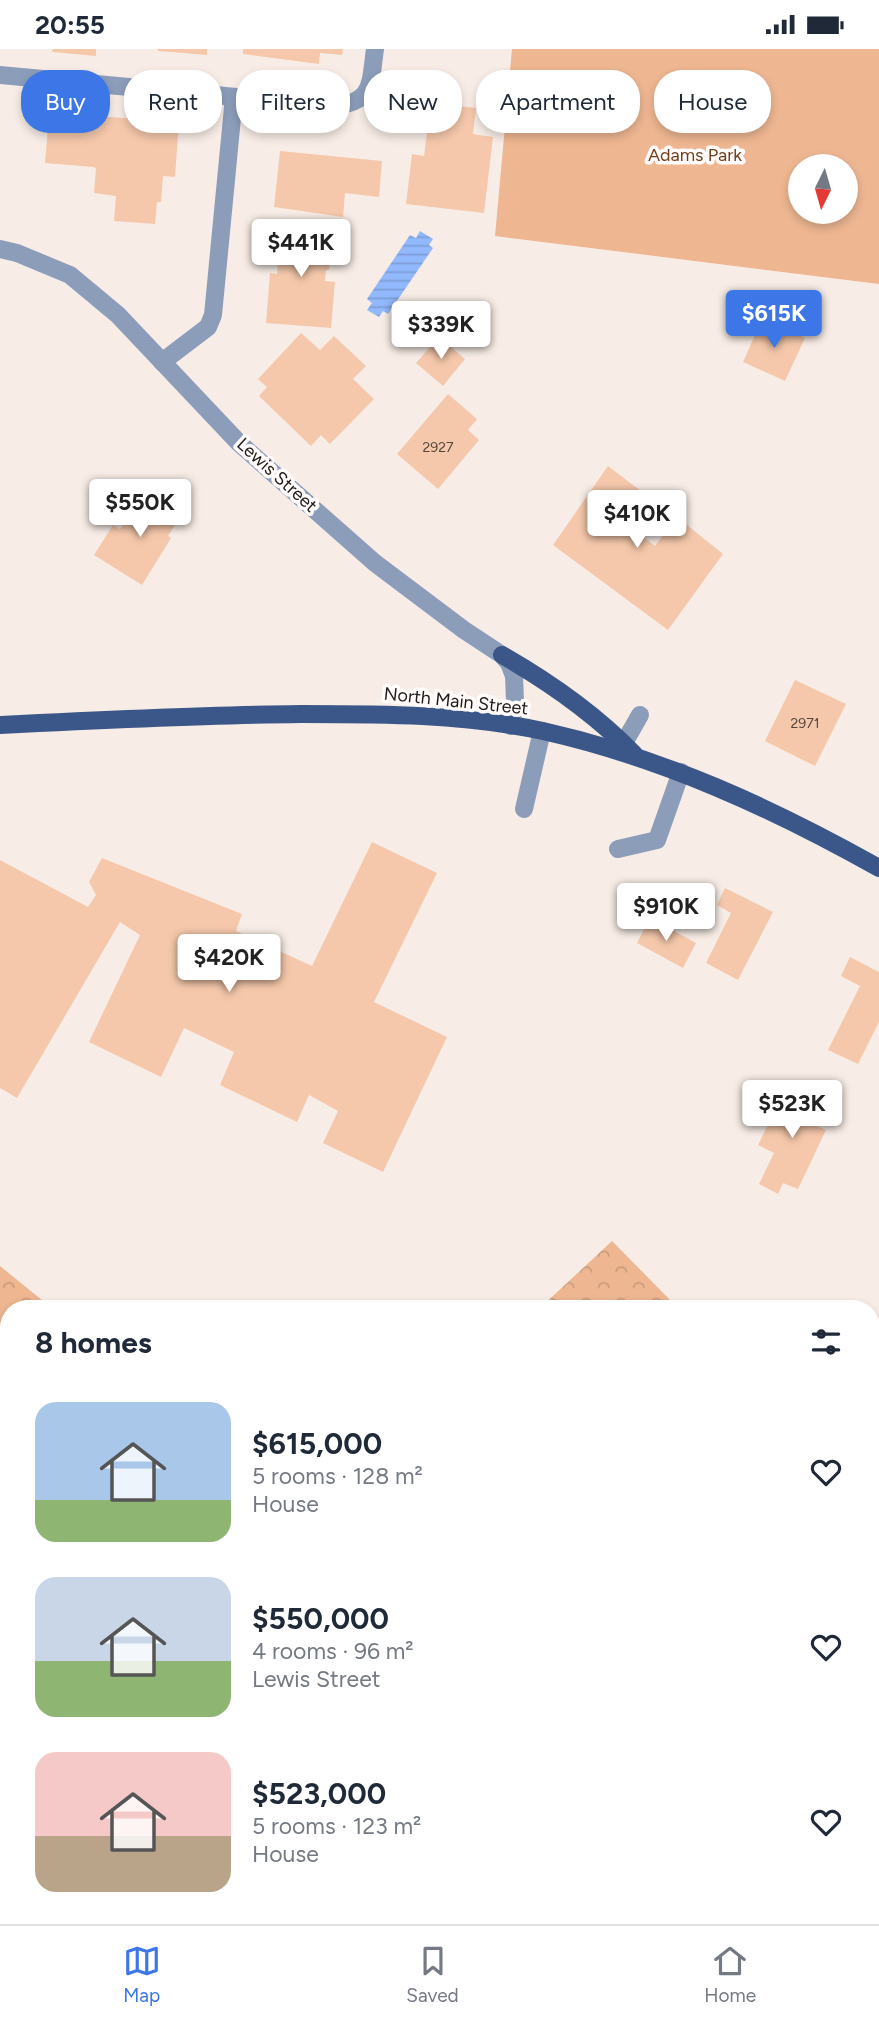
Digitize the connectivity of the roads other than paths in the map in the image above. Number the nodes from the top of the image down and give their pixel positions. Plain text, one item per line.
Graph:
1 (375, 49) edge
2 (0, 75) edge
3 (234, 97) junction
4 (0, 249) edge
5 (162, 362) junction
6 (502, 655) junction
7 (640, 715) dead end
8 (0, 725) edge
9 (512, 726) junction
10 (542, 731) junction
11 (624, 743) junction
12 (637, 757) junction
13 (681, 772) junction
14 (524, 809) dead end
15 (618, 849) dead end
16 (879, 868) edge

1 - 3 street
2 - 3 street
3 - 5 street
4 - 5 street, Lewis Street
5 - 6 street, Lewis Street
6 - 9 street
6 - 11 main road
7 - 11 street
8 - 9 main road, North Main Street
9 - 10 main road, North Main Street
10 - 12 main road, North Main Street
10 - 14 street
11 - 12 main road
12 - 13 main road, North Main Street
13 - 15 street
13 - 16 main road, North Main Street

